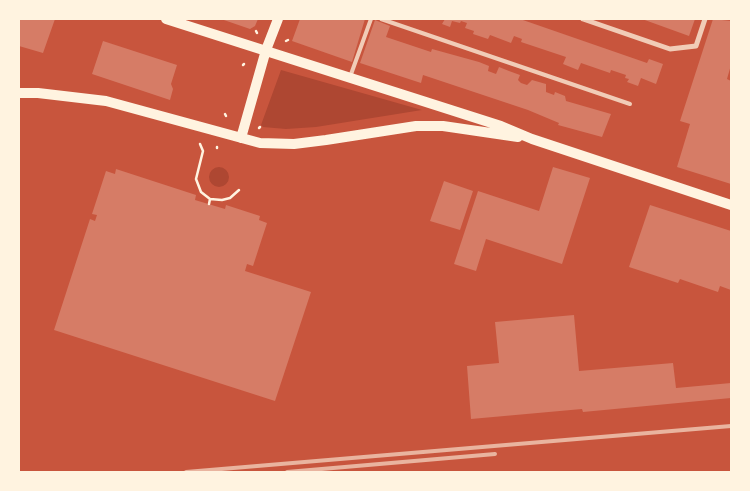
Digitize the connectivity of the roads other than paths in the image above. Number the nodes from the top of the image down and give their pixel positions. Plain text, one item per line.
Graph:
1 (166, 19) edge
2 (278, 19) edge
3 (371, 19) edge
4 (382, 19) edge
5 (583, 19) edge
6 (705, 19) edge
7 (186, 22) edge
8 (266, 50) junction
9 (350, 77) junction
10 (19, 93) edge
11 (630, 104) dead end
12 (241, 138) junction
13 (532, 139) junction
14 (731, 205) edge

1 - 7 main road
2 - 8 main road
3 - 9 lane
4 - 11 lane
5 - 6 street
7 - 8 main road
8 - 9 main road
8 - 12 main road
9 - 13 main road
10 - 12 main road
12 - 13 main road
13 - 14 main road

